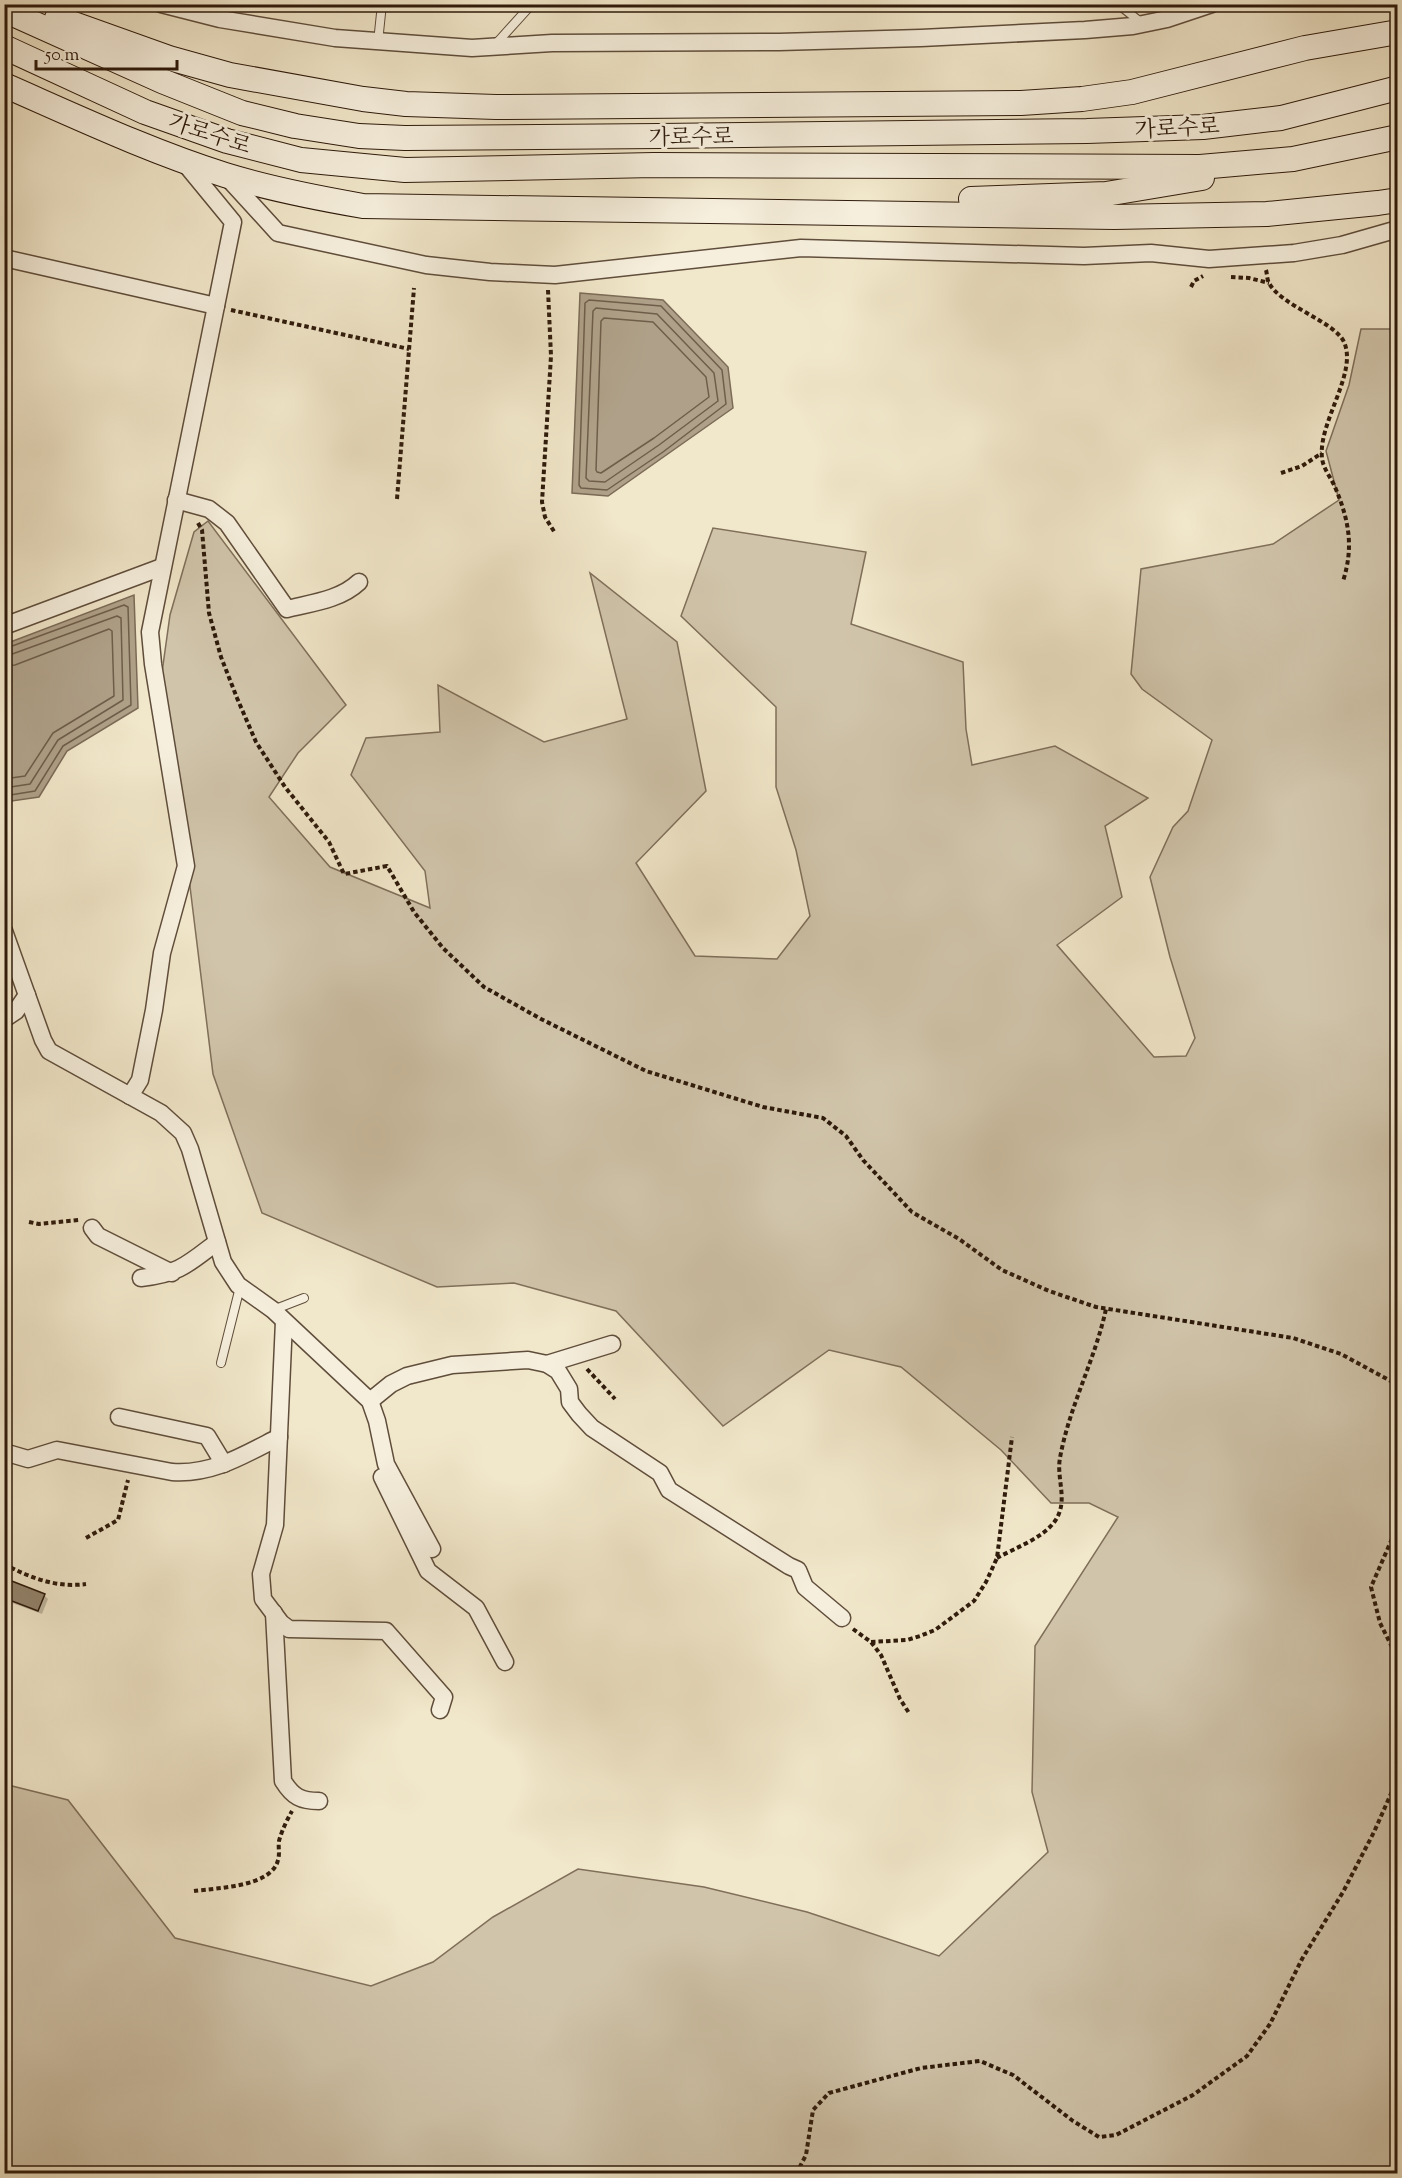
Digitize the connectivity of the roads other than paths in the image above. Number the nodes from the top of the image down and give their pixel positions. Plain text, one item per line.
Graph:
1 (24, 4) edge
2 (161, 4) edge
3 (382, 4) edge
4 (532, 4) edge
5 (1118, 4) edge
6 (1212, 4) edge
7 (4, 10) edge
8 (1144, 24) junction
9 (1398, 32) edge
10 (378, 42) junction
11 (494, 46) junction
12 (4, 47) edge
13 (4, 85) edge
14 (1398, 88) edge
15 (1398, 137) edge
16 (1293, 159) junction
17 (181, 160) junction
18 (225, 175) junction
19 (1398, 200) edge
20 (844, 213) junction
21 (1398, 229) edge
22 (4, 258) edge
23 (216, 306) junction
24 (182, 502) junction
25 (162, 567) junction
26 (359, 582) dead end
27 (4, 626) edge
28 (4, 931) edge
29 (27, 995) junction
30 (4, 1019) edge
31 (130, 1096) junction
32 (92, 1228) road end
33 (217, 1242) junction
34 (172, 1274) junction
35 (141, 1278) dead end
36 (240, 1287) junction
37 (304, 1298) dead end
38 (279, 1315) junction
39 (612, 1344) dead end
40 (221, 1363) dead end
41 (547, 1364) junction
42 (370, 1401) junction
43 (119, 1417) dead end
44 (279, 1437) junction
45 (382, 1447) junction
46 (4, 1452) edge
47 (224, 1464) junction
48 (432, 1549) dead end
49 (274, 1613) junction
50 (842, 1618) road end
51 (505, 1662) dead end
52 (440, 1710) dead end
53 (319, 1801) dead end

1 - 9 main road, 가로수로
2 - 10 street
3 - 10 lane
4 - 11 lane
5 - 8 lane
6 - 8 street
7 - 14 main road, 가로수로
8 - 11 street
10 - 11 street
12 - 16 main road, 가로수로
13 - 17 main road, 가로수로
15 - 16 main road, 가로수로
16 - 20 main road
17 - 18 main road, 가로수로
17 - 23 street
18 - 20 main road, 가로수로
18 - 21 street
19 - 20 main road, 가로수로
22 - 23 street
23 - 24 street
24 - 25 street
24 - 26 street
25 - 27 street
25 - 31 street
28 - 29 street
29 - 30 street
29 - 31 street
31 - 33 street
32 - 34 street
33 - 34 street
33 - 36 street
34 - 35 street
36 - 38 street
36 - 40 lane
37 - 38 lane
38 - 42 street
38 - 44 street
39 - 41 street
41 - 42 street
41 - 50 street
42 - 45 street
43 - 47 street
44 - 47 street
44 - 49 street
45 - 48 street
45 - 51 street
46 - 47 street
49 - 52 street
49 - 53 street

